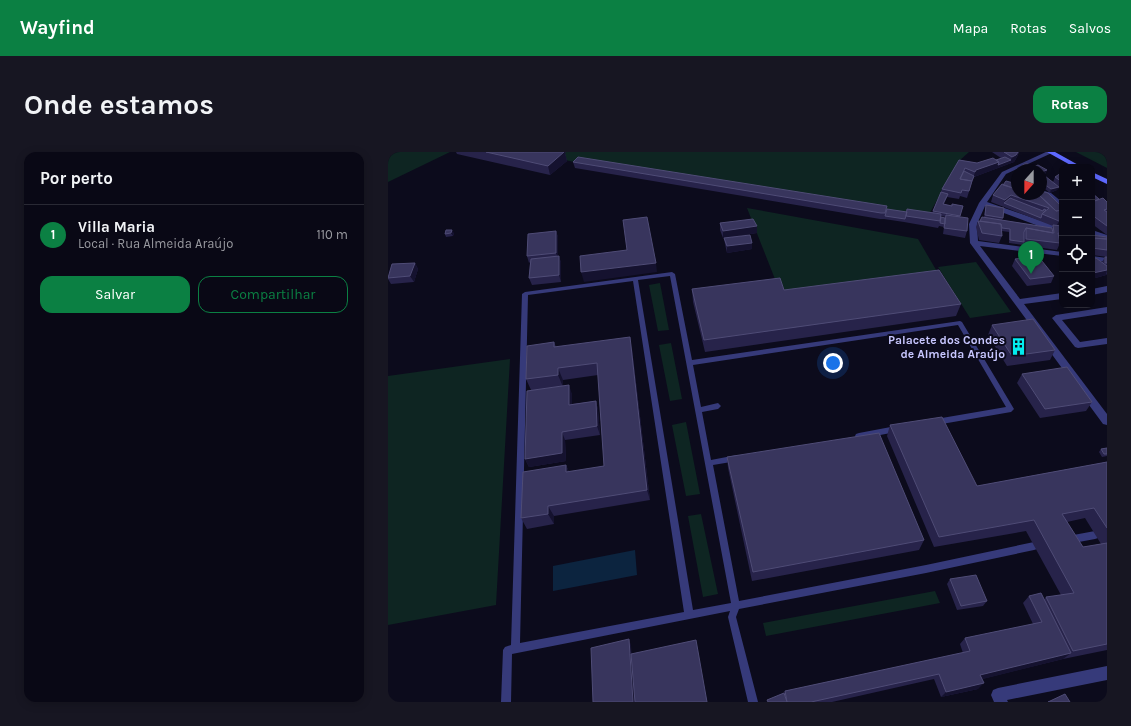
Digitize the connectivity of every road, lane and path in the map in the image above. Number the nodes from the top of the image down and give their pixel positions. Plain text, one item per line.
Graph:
1 (1051, 152) edge
2 (1073, 164) edge
3 (1095, 176) edge
4 (1107, 182) edge
5 (1047, 194) edge
6 (983, 203) junction
7 (1059, 203) edge
8 (1059, 230) edge
9 (1095, 233) edge
10 (1107, 237) edge
11 (974, 243) junction
12 (1059, 254) edge
13 (1095, 258) edge
14 (1107, 260) edge
15 (635, 279) junction
16 (1107, 289) edge
17 (1095, 291) edge
18 (1059, 296) edge
19 (1018, 302) junction
20 (1107, 310) edge
21 (1107, 341) edge
22 (689, 363) junction
23 (718, 406) dead end
24 (698, 410) junction
25 (1107, 421) edge
26 (926, 424) edge
27 (903, 428) edge
28 (848, 438) edge
29 (748, 456) edge
30 (709, 463) junction
31 (1095, 535) dead end
32 (1064, 541) edge
33 (1034, 546) dead end
34 (736, 606) junction
35 (689, 615) junction
36 (515, 648) junction
37 (1107, 673) edge
38 (1000, 698) edge
39 (506, 702) edge
40 (753, 702) edge

1 - 2 street
1 - 6 street
3 - 4 street
5 - 7 street
6 - 8 street
6 - 11 street
9 - 10 street
11 - 12 street
11 - 19 street
13 - 14 street
15 - 22 lane
15 - 35 lane
15 - 36 lane
16 - 17 street
18 - 19 street
19 - 25 street
20 - 21 street
22 - 24 lane
22 - 26 lane
23 - 24 lane
24 - 30 lane
27 - 28 lane
29 - 30 lane
30 - 34 lane
31 - 32 lane
33 - 34 lane
34 - 35 lane
34 - 40 lane
35 - 36 lane
36 - 39 lane
37 - 38 street

